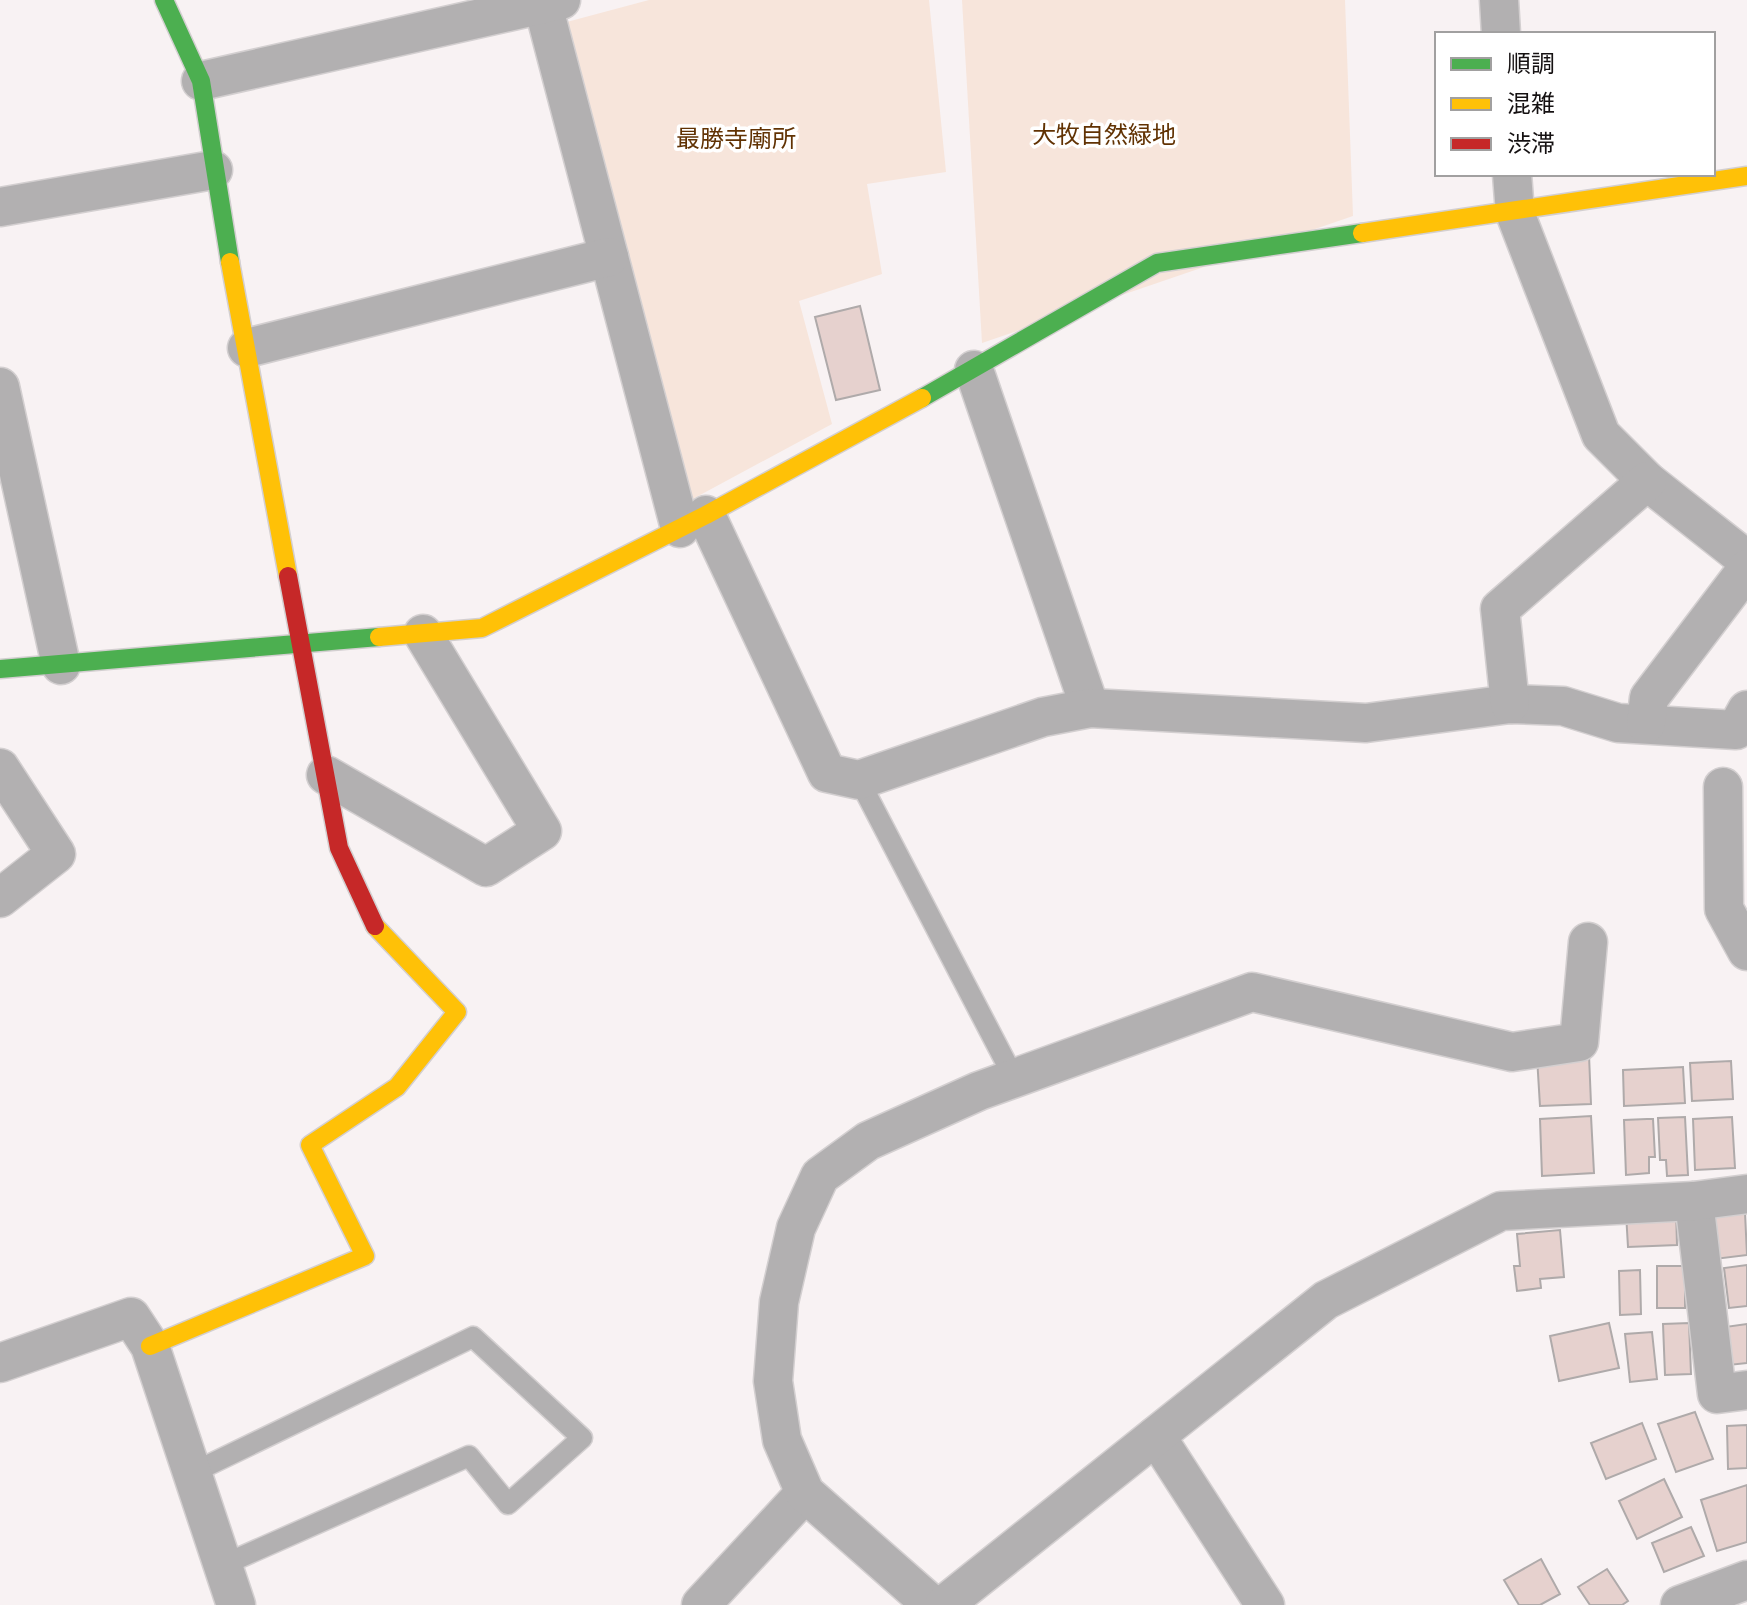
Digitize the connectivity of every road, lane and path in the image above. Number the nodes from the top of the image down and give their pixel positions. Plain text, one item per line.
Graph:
1 (164, 0) edge
2 (1499, 0) edge
3 (552, 2) edge
4 (1501, 32) edge
5 (201, 81) junction
6 (213, 170) junction
7 (1512, 176) edge
8 (1747, 176) edge
9 (0, 207) edge
10 (1515, 213) junction
11 (609, 257) junction
12 (247, 348) junction
13 (974, 370) junction
14 (0, 387) edge
15 (1647, 481) junction
16 (693, 522) junction
17 (1747, 560) edge
18 (1747, 569) edge
19 (423, 634) junction
20 (303, 646) junction
21 (61, 665) junction
22 (0, 669) edge
23 (1510, 704) junction
24 (1090, 708) junction
25 (1747, 710) edge
26 (1646, 724) junction
27 (0, 768) edge
28 (326, 775) junction
29 (859, 780) junction
30 (1723, 787) dead end
31 (0, 898) edge
32 (1588, 942) dead end
33 (1747, 951) edge
34 (1014, 1078) junction
35 (1747, 1194) edge
36 (1694, 1201) junction
37 (150, 1346) junction
38 (0, 1363) edge
39 (1747, 1390) edge
40 (1156, 1436) junction
41 (192, 1473) junction
42 (805, 1493) junction
43 (223, 1565) junction
44 (1747, 1580) edge
45 (717, 1600) edge
46 (236, 1605) edge
47 (932, 1605) edge
48 (944, 1605) edge
49 (1265, 1605) edge
50 (1680, 1605) edge

1 - 5 street
2 - 4 street
3 - 5 street
3 - 11 street
5 - 6 street
6 - 9 street
6 - 12 street
7 - 10 street
8 - 10 street
10 - 13 street
10 - 15 street
11 - 12 street
11 - 16 street
12 - 20 street
13 - 16 street
13 - 24 street
14 - 21 street
15 - 17 street
15 - 23 street
16 - 19 street
16 - 29 street
18 - 26 street
19 - 20 street
19 - 28 street
20 - 21 street
20 - 28 street
21 - 22 street
23 - 24 street
23 - 26 street
24 - 29 street
25 - 26 street
27 - 31 street
28 - 37 street
29 - 34 lane
30 - 33 street
32 - 34 street
34 - 42 street
35 - 36 street
36 - 39 street
36 - 40 street
37 - 38 street
37 - 41 street
40 - 48 street
40 - 49 street
41 - 43 street
41 - 43 lane
42 - 45 street
42 - 47 street
43 - 46 street
44 - 50 street

